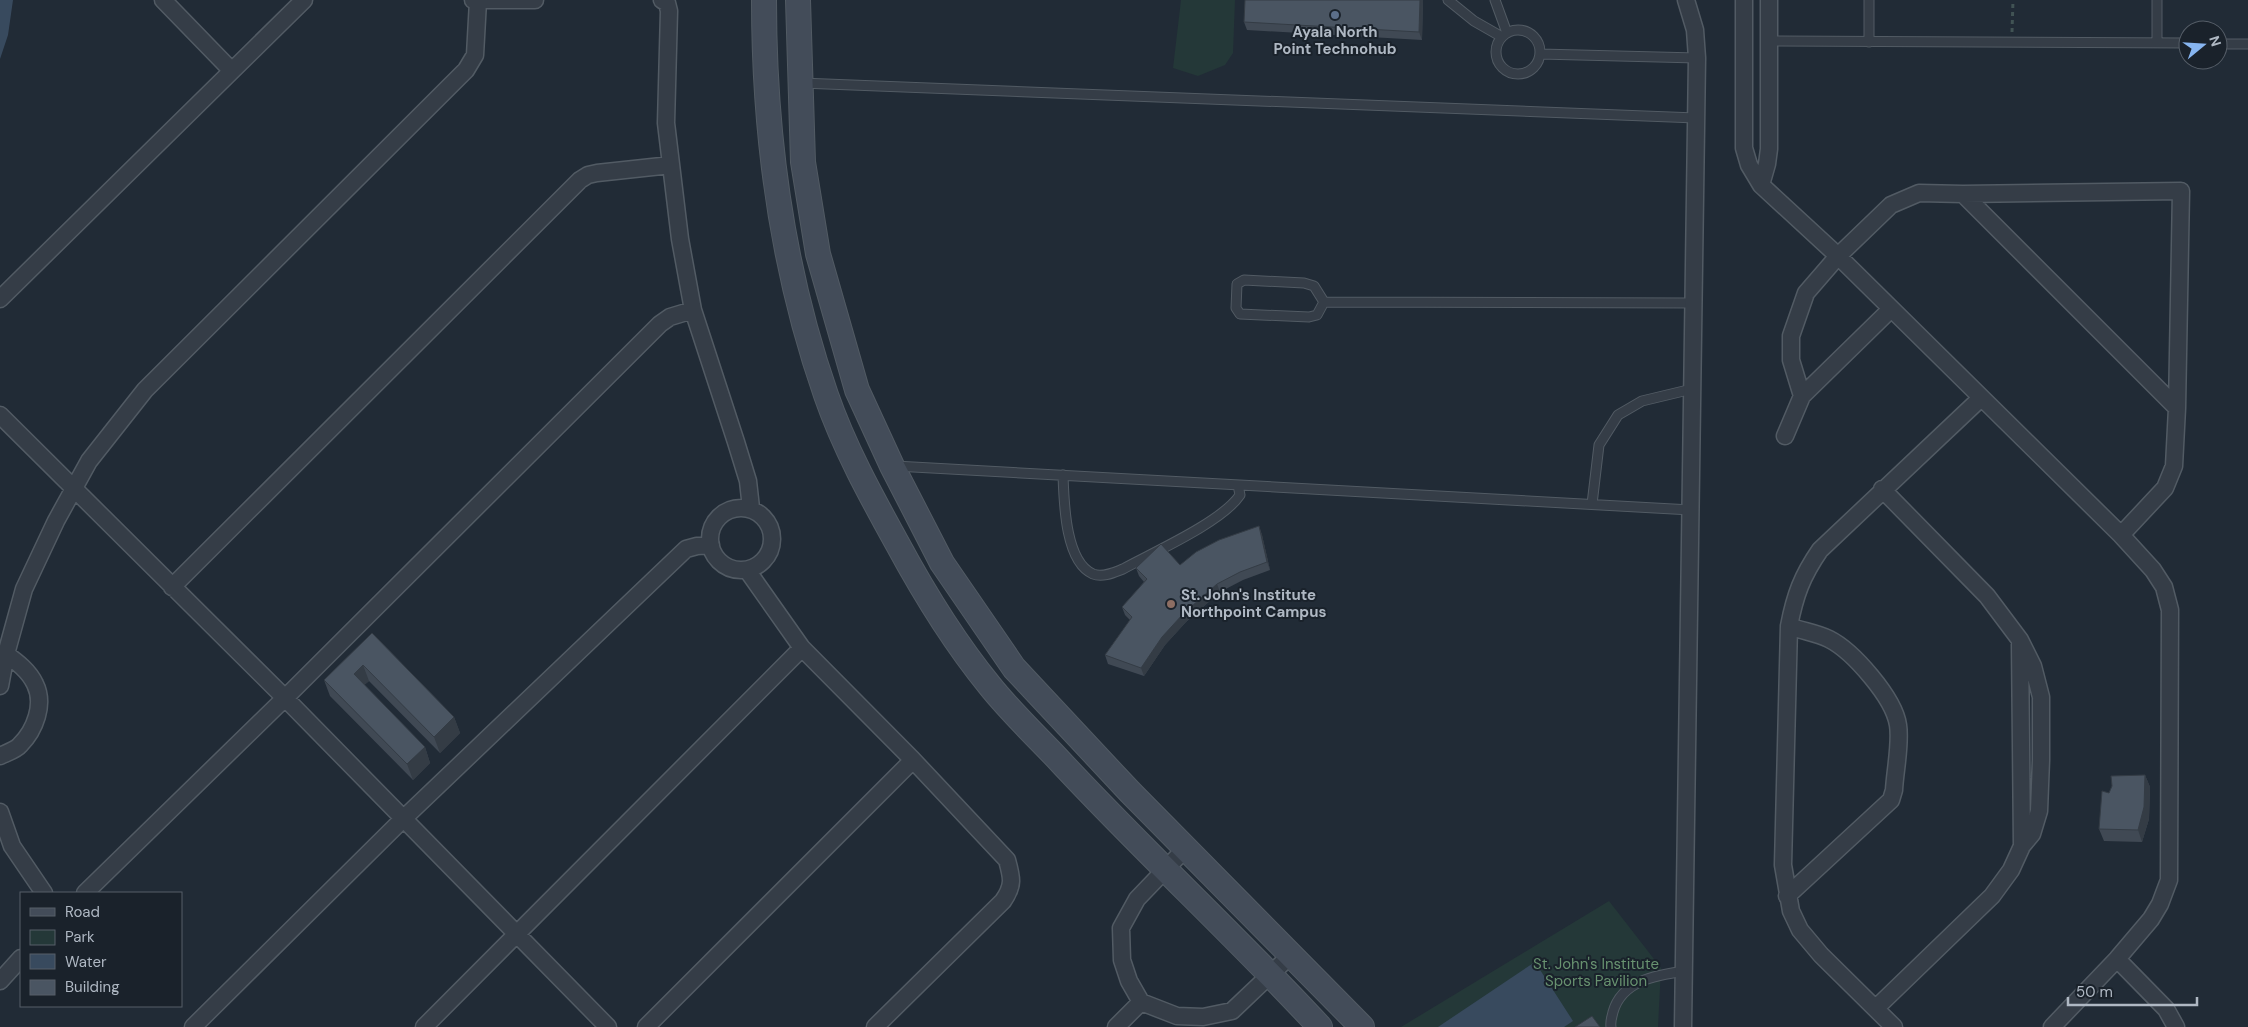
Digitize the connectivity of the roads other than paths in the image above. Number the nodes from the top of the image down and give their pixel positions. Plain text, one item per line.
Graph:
1 (163, 0) edge
2 (304, 0) edge
3 (472, 0) edge
4 (535, 0) edge
5 (662, 0) edge
6 (764, 0) edge
7 (798, 0) edge
8 (1448, 0) edge
9 (1495, 0) edge
10 (1686, 0) edge
11 (1744, 0) edge
12 (1769, 0) edge
13 (1869, 0) edge
14 (2157, 0) edge
15 (478, 1) edge
16 (764, 32) junction
17 (798, 33) junction
18 (1504, 35) junction
19 (1769, 41) junction
20 (1869, 42) junction
21 (2157, 43) junction
22 (2178, 43) edge
23 (2228, 44) edge
24 (2248, 44) edge
25 (1540, 54) junction
26 (1697, 58) junction
27 (231, 70) junction
28 (801, 84) junction
29 (1744, 109) junction
30 (1769, 110) junction
31 (1696, 118) junction
32 (671, 165) junction
33 (1761, 185) junction
34 (1963, 194) junction
35 (1838, 256) junction
36 (0, 299) edge
37 (1324, 302) junction
38 (1693, 303) junction
39 (1891, 309) junction
40 (693, 310) junction
41 (1692, 389) junction
42 (1802, 396) junction
43 (1980, 398) junction
44 (2177, 408) junction
45 (0, 415) edge
46 (1785, 436) dead end
47 (892, 466) junction
48 (1063, 475) junction
49 (1238, 485) junction
50 (74, 488) junction
51 (1882, 489) junction
52 (1592, 504) junction
53 (752, 508) junction
54 (1691, 510) junction
55 (2121, 535) junction
56 (711, 545) junction
57 (747, 570) junction
58 (172, 588) junction
59 (968, 604) junction
60 (943, 620) junction
61 (1789, 626) junction
62 (802, 648) junction
63 (6, 654) junction
64 (0, 686) edge
65 (285, 698) junction
66 (0, 756) edge
67 (913, 760) junction
68 (0, 812) edge
69 (402, 819) junction
70 (1185, 849) junction
71 (1165, 868) junction
72 (43, 892) edge
73 (86, 892) edge
74 (1788, 896) junction
75 (517, 936) junction
76 (1292, 954) junction
77 (20, 959) edge
78 (2117, 960) junction
79 (1684, 971) junction
80 (1272, 974) junction
81 (0, 981) edge
82 (1141, 1002) junction
83 (1876, 1008) junction
84 (2062, 1024) edge
85 (193, 1027) edge
86 (424, 1027) edge
87 (608, 1027) edge
88 (646, 1027) edge
89 (875, 1027) edge
90 (1116, 1027) edge
91 (1320, 1027) edge
92 (1362, 1027) edge
93 (1611, 1027) edge
94 (1683, 1027) edge
95 (1894, 1027) edge
96 (2176, 1027) edge

1 - 27 street
2 - 27 street
3 - 15 street
4 - 15 street
5 - 32 street
6 - 16 street
7 - 17 street
8 - 18 lane
9 - 18 lane
10 - 26 street
11 - 29 street
12 - 19 street
13 - 20 lane
14 - 21 lane
15 - 50 street
16 - 17 street
16 - 60 street
17 - 28 street
18 - 25 lane
18 - 25 lane
19 - 20 lane
19 - 30 street
20 - 21 lane
21 - 22 lane
23 - 24 lane
25 - 26 lane
26 - 31 street
27 - 36 street
28 - 31 lane
28 - 47 street
29 - 30 street
29 - 33 street
30 - 33 street
31 - 38 street
32 - 40 street
32 - 58 street
33 - 35 street
34 - 35 street
34 - 44 street
34 - 44 street
35 - 39 street
35 - 42 street
37 - 37 lane
37 - 38 lane
38 - 41 street
39 - 42 street
39 - 43 street
40 - 53 street
40 - 65 street
41 - 52 lane
41 - 54 street
42 - 46 street
43 - 51 street
43 - 55 street
44 - 55 street
45 - 50 street
47 - 48 lane
47 - 59 street
48 - 49 lane
48 - 49 lane
49 - 52 lane
50 - 58 street
50 - 63 street
51 - 61 street
51 - 83 street
52 - 54 lane
53 - 56 street
53 - 57 street
54 - 79 street
55 - 78 street
56 - 57 street
56 - 69 street
57 - 62 street
58 - 65 street
59 - 60 street
59 - 70 street
60 - 71 street
61 - 74 street
61 - 74 street
62 - 67 street
62 - 75 street
63 - 64 street
63 - 66 street
65 - 69 street
65 - 73 street
67 - 88 street
67 - 89 street
68 - 72 street
69 - 75 street
69 - 85 street
70 - 71 street
70 - 76 street
71 - 80 street
71 - 82 street
74 - 83 street
75 - 86 street
75 - 87 street
76 - 80 street
76 - 92 street
77 - 81 street
78 - 84 street
78 - 96 street
79 - 93 lane
79 - 94 street
80 - 82 street
80 - 91 street
82 - 90 street
83 - 95 street

